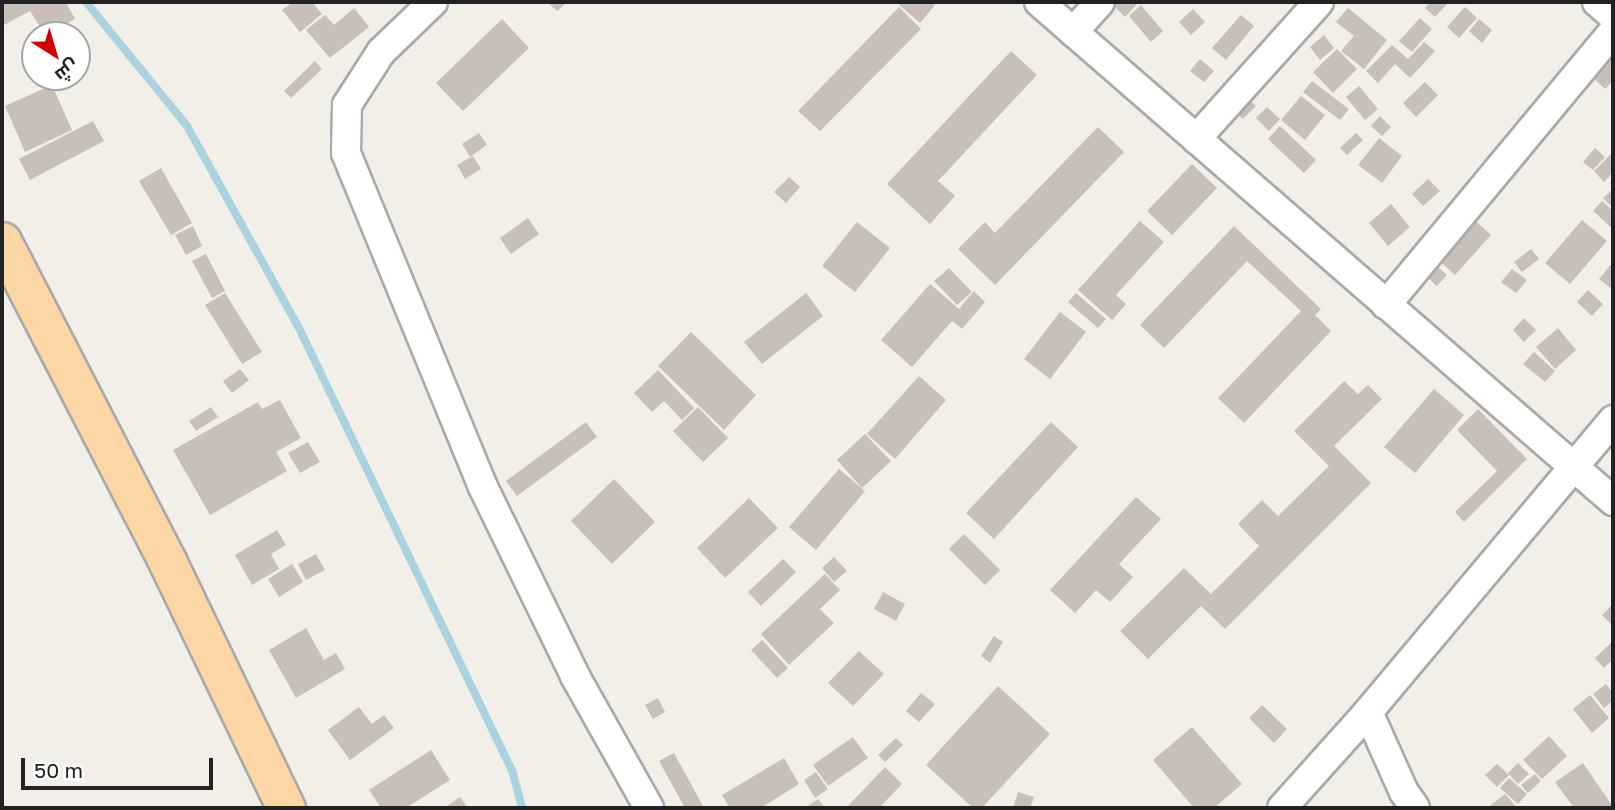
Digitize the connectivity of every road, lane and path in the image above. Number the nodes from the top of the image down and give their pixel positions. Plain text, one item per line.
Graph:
1 (433, 2) edge
2 (1039, 2) edge
3 (1100, 2) edge
4 (1319, 2) edge
5 (1597, 2) edge
6 (1613, 16) edge
7 (1073, 32) junction
8 (1613, 32) edge
9 (1196, 139) junction
10 (2, 241) edge
11 (1386, 305) junction
12 (1613, 420) edge
13 (1573, 468) junction
14 (1613, 501) edge
15 (1368, 712) junction
16 (286, 808) edge
17 (649, 808) edge
18 (1282, 808) edge
19 (1415, 808) edge

1 - 17 street
2 - 7 street
3 - 7 street
4 - 9 street
5 - 6 street
7 - 9 street
8 - 11 street
9 - 11 street
10 - 16 main road
11 - 13 street
12 - 13 street
13 - 14 street
13 - 15 street
15 - 18 street
15 - 19 street

